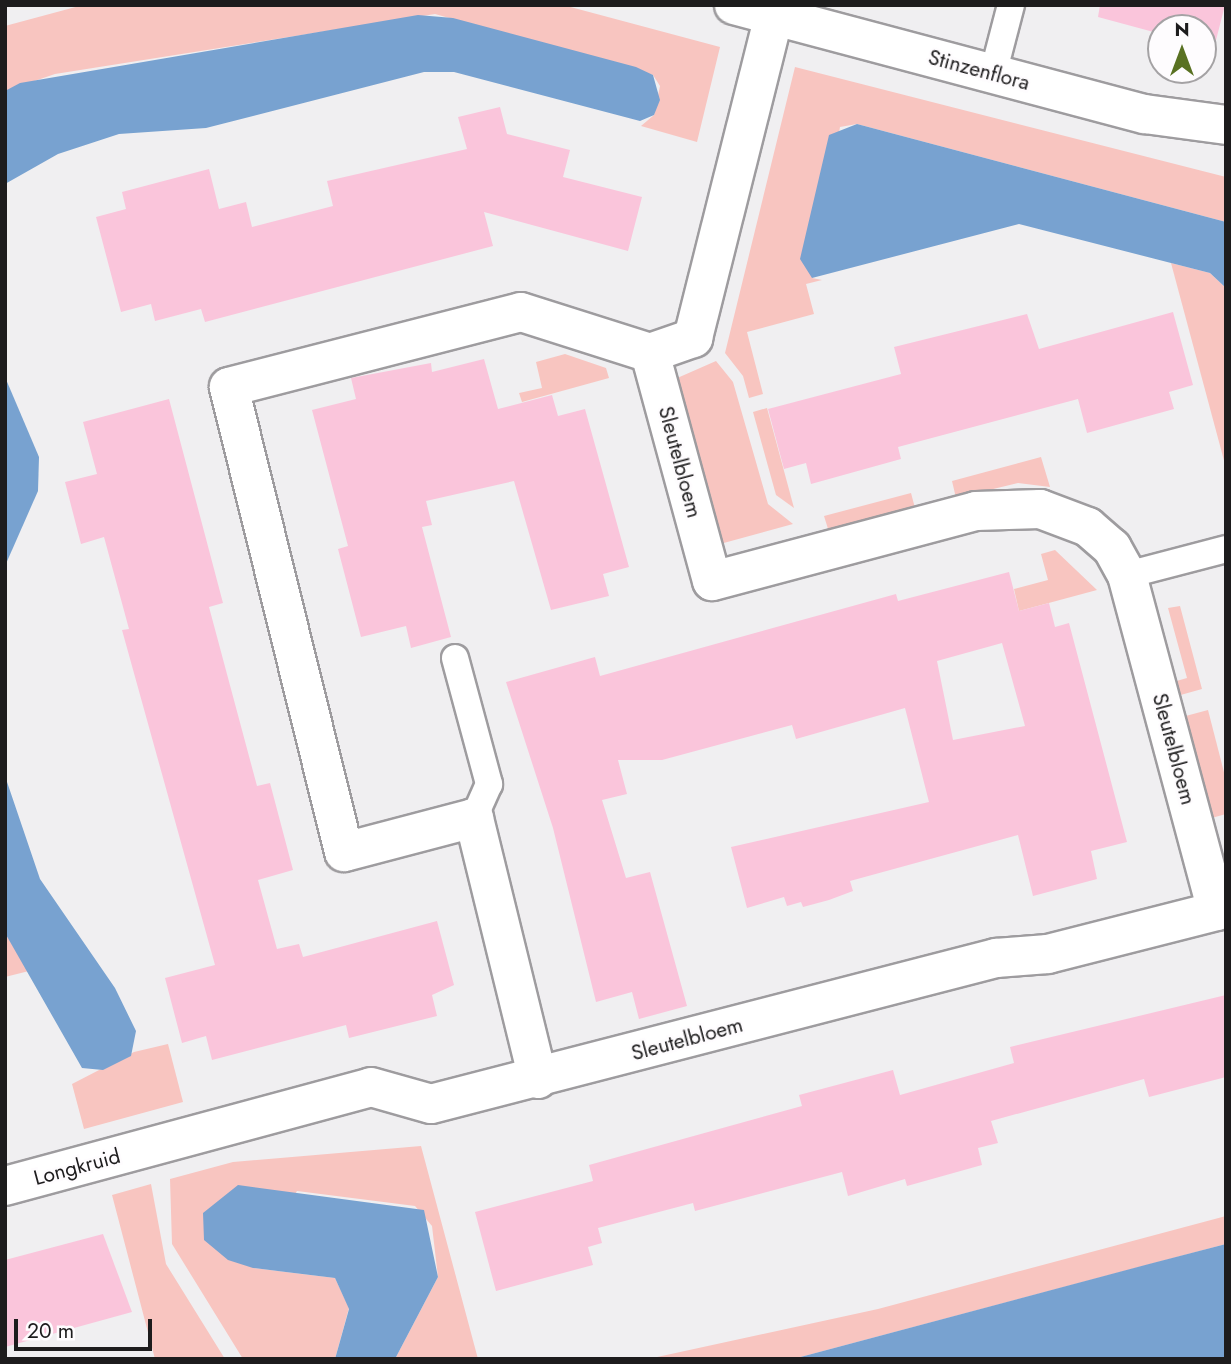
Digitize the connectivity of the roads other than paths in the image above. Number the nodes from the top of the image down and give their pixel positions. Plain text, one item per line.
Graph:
1 (734, 5) edge
2 (1011, 5) edge
3 (774, 15) junction
4 (993, 74) junction
5 (1226, 125) edge
6 (650, 353) junction
7 (1226, 549) edge
8 (1127, 575) junction
9 (455, 658) dead end
10 (474, 818) junction
11 (1222, 914) edge
12 (538, 1079) junction
13 (149, 1147) joint
14 (5, 1186) edge

1 - 3 street, Stinzenflora
2 - 4 lane
3 - 4 street, Stinzenflora
3 - 6 street
4 - 5 street, Stinzenflora
6 - 8 street, Sleutelbloem
6 - 10 street
7 - 8 lane
8 - 11 street, Sleutelbloem
9 - 10 lane
10 - 12 street
11 - 12 street, Sleutelbloem
12 - 13 street, Sleutelbloem
13 - 14 street, Longkruid

